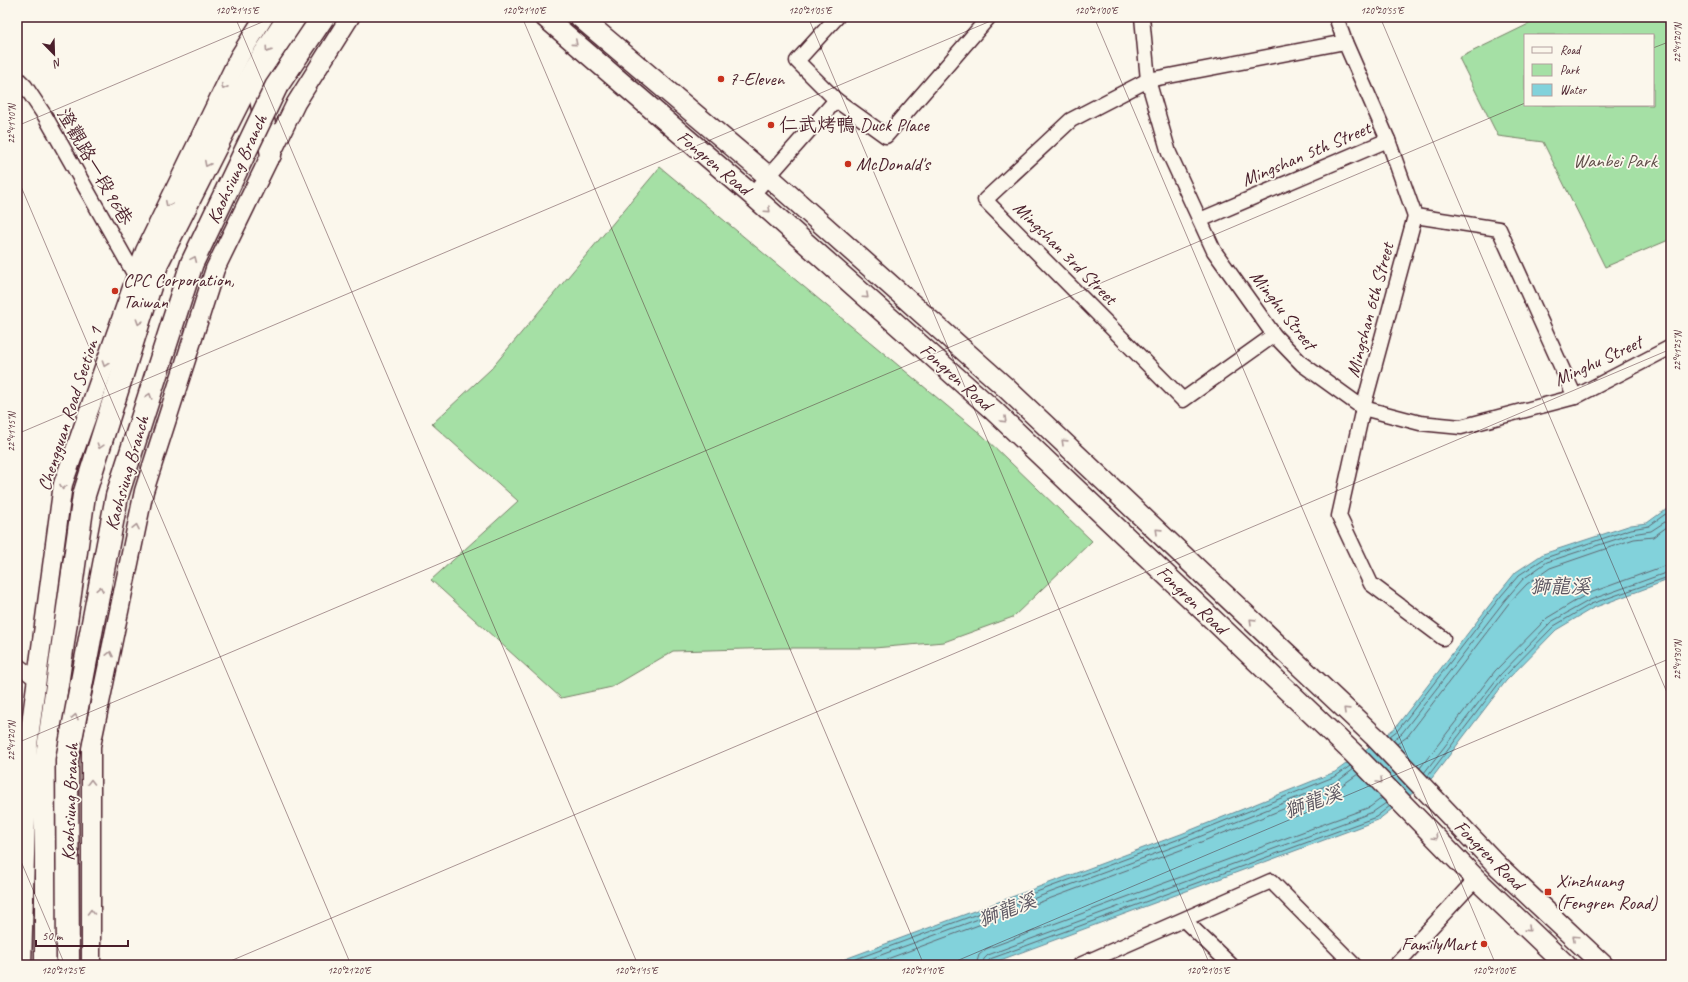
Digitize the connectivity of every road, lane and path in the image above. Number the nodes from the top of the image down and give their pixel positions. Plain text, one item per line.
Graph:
1 (264, 17) edge
2 (289, 17) edge
3 (307, 17) edge
4 (323, 17) edge
5 (350, 17) edge
6 (545, 17) edge
7 (580, 17) edge
8 (837, 17) edge
9 (990, 17) edge
10 (1142, 17) edge
11 (1336, 17) edge
12 (1345, 42) junction
13 (17, 78) edge
14 (1148, 80) junction
15 (836, 100) junction
16 (1388, 140) junction
17 (271, 155) junction
18 (769, 177) junction
19 (752, 195) junction
20 (1414, 216) junction
21 (1200, 220) junction
22 (136, 277) junction
23 (1274, 335) junction
24 (1671, 347) edge
25 (1575, 397) junction
26 (1363, 408) junction
27 (1444, 638) dead end
28 (17, 665) edge
29 (36, 679) junction
30 (1476, 879) junction
31 (1184, 920) junction
32 (1090, 963) edge
33 (1226, 964) edge
34 (22, 965) edge
35 (46, 965) edge
36 (68, 965) edge
37 (91, 965) edge
38 (1354, 965) edge
39 (1396, 965) edge
40 (1566, 965) edge
41 (1603, 965) edge

1 -> 22 street, Chengguan Road Section 1
2 -> 35 highway, Kaohsiung Branch
3 - 17 main road
36 -> 4 highway, Kaohsiung Branch, bridge
5 - 17 street
6 -> 19 main road, Fongren Road
7 - 18 main road, Fongren Road
8 - 15 street
9 - 15 street
10 - 14 street, Minghu Street
11 - 12 street, Mingshan 5th Street
12 - 14 street
12 - 16 street, Mingshan 5th Street
13 - 22 street, 澄觀路一段96巷
14 - 21 street, Minghu Street
14 - 23 street, Mingshan 3rd Street
15 - 18 street
16 - 20 street
16 - 21 street, Mingshan 5th Street
37 -> 17 street
18 - 19 street
41 -> 18 main road, Fongren Road
19 -> 30 main road, Fongren Road
20 - 25 street
20 - 26 street, Mingshan 6th Street
21 - 23 street, Minghu Street
22 -> 29 street, Chengguan Road Section 1
23 - 26 street, Minghu Street
24 - 25 street, Minghu Street
25 - 26 street, Minghu Street
26 - 27 street, Mingshan 6th Street
28 - 29 street
29 - 34 street, Chengguan Road Section 1
30 - 39 street
30 -> 40 main road, Fongren Road
31 - 32 street
31 - 33 street
31 - 38 street

